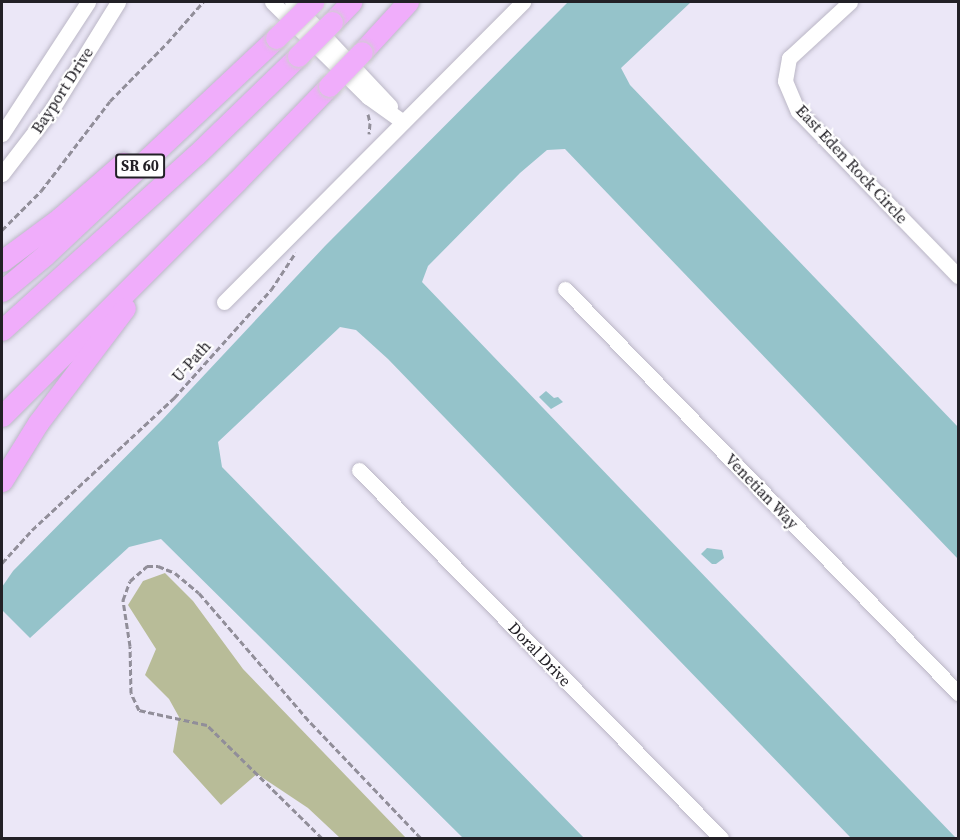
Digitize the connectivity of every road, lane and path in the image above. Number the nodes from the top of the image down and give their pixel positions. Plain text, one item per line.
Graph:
1 (88, 2) edge
2 (118, 2) edge
3 (203, 2) edge
4 (272, 2) edge
5 (292, 2) edge
6 (307, 2) edge
7 (313, 2) edge
8 (351, 2) edge
9 (408, 2) edge
10 (523, 2) edge
11 (850, 2) edge
12 (274, 34) junction
13 (403, 122) junction
14 (2, 134) edge
15 (2, 174) edge
16 (2, 230) edge
17 (301, 245) dead end
18 (171, 249) junction
19 (2, 261) edge
20 (958, 276) edge
21 (565, 289) dead end
22 (2, 291) edge
23 (224, 302) dead end
24 (2, 330) edge
25 (2, 416) edge
26 (358, 470) dead end
27 (2, 481) edge
28 (2, 563) edge
29 (958, 693) edge
30 (322, 838) edge
31 (421, 838) edge
32 (721, 838) edge

1 - 14 street, Bayport Drive
2 - 15 street, Bayport Drive
3 - 16 path
4 - 13 street
5 - 13 street
6 - 12 highway, SR 60
7 - 12 highway, SR 60, bridge
8 - 24 highway, bridge
9 - 18 highway, bridge
10 - 13 street
11 - 20 street, East Eden Rock Circle
12 - 19 highway, SR 60
12 - 22 highway, SR 60
13 - 23 street
17 - 28 path, U-Path
18 - 25 highway
18 - 27 highway
21 - 29 street, Venetian Way
26 - 32 street, Doral Drive
30 - 31 path

